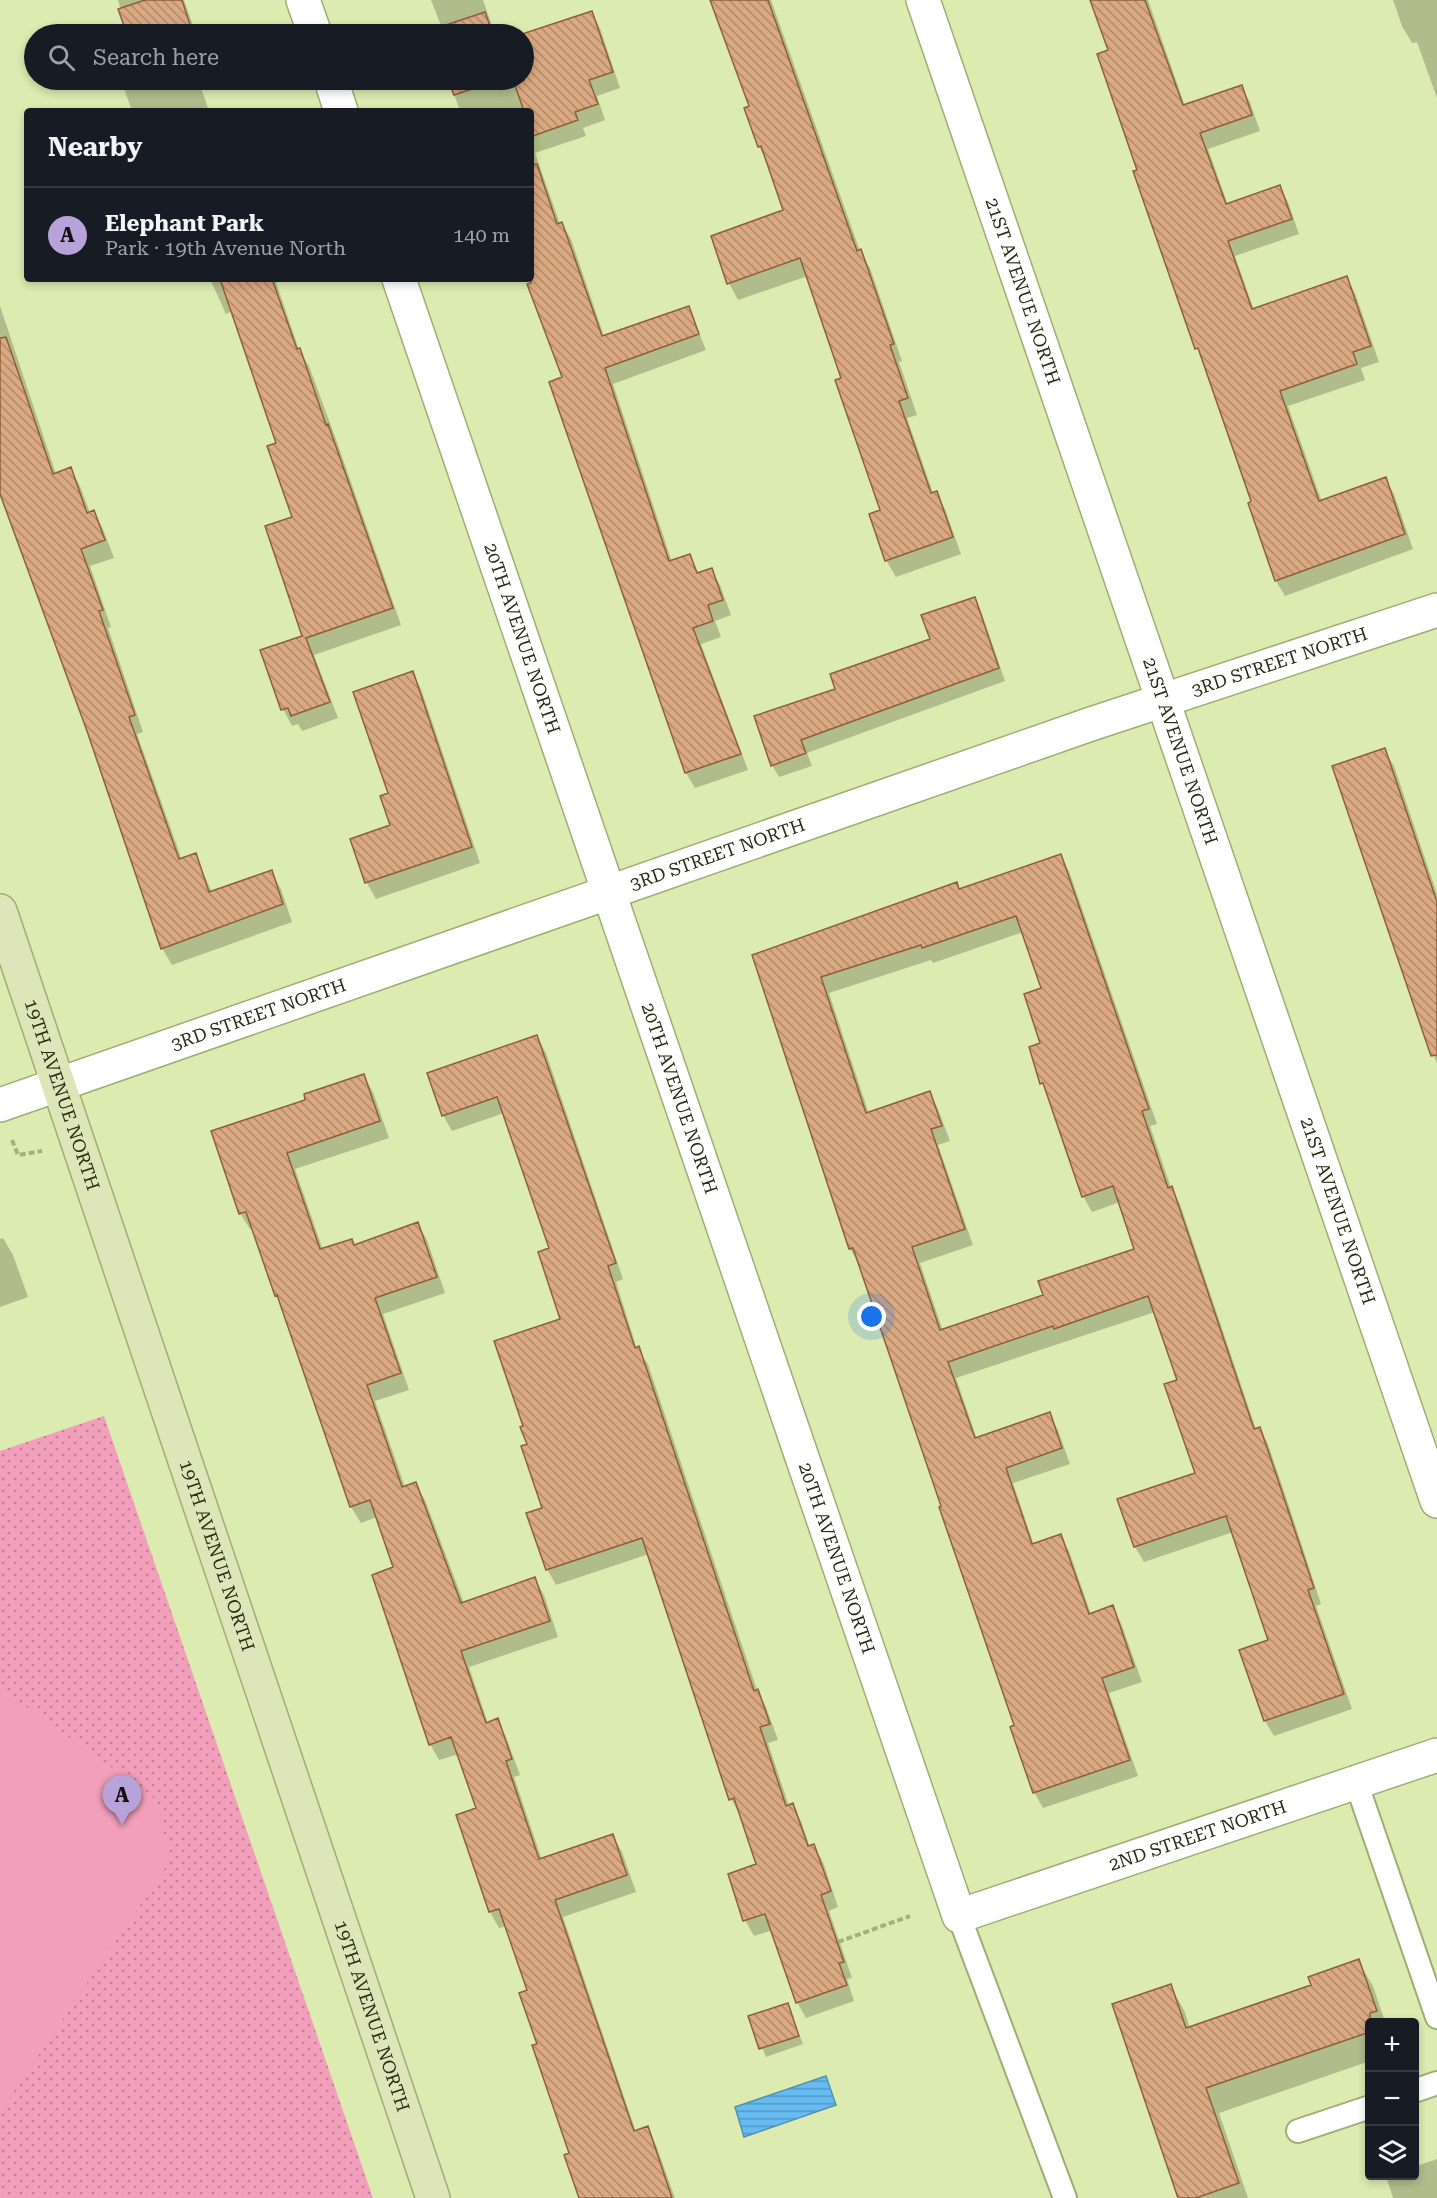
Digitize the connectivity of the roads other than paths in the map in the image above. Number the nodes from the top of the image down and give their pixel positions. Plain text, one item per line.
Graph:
1 (303, 0) edge
2 (923, 0) edge
3 (311, 24) edge
4 (334, 90) edge
5 (340, 108) edge
6 (400, 282) edge
7 (1437, 610) edge
8 (1162, 700) junction
9 (608, 892) junction
10 (0, 911) edge
11 (58, 1084) junction
12 (0, 1105) edge
13 (1437, 1501) edge
14 (1437, 1755) edge
15 (1356, 1782) junction
16 (958, 1916) junction
17 (1437, 2017) edge
18 (1437, 2083) edge
19 (1419, 2089) edge
20 (1365, 2109) edge
21 (1298, 2131) dead end
22 (433, 2198) edge
23 (1065, 2198) edge

1 - 3 street
2 - 8 street, 21ST AVENUE NORTH
4 - 5 street
6 - 9 street, 20TH AVENUE NORTH
7 - 8 street, 3RD STREET NORTH
8 - 9 street, 3RD STREET NORTH
8 - 13 street, 21ST AVENUE NORTH
9 - 11 street, 3RD STREET NORTH
9 - 16 street, 20TH AVENUE NORTH
10 - 11 street, 19TH AVENUE NORTH
11 - 12 street, 3RD STREET NORTH
11 - 22 street, 19TH AVENUE NORTH
14 - 15 street, 2ND STREET NORTH
15 - 16 street, 2ND STREET NORTH
15 - 17 lane
16 - 23 lane
18 - 19 lane
20 - 21 lane

